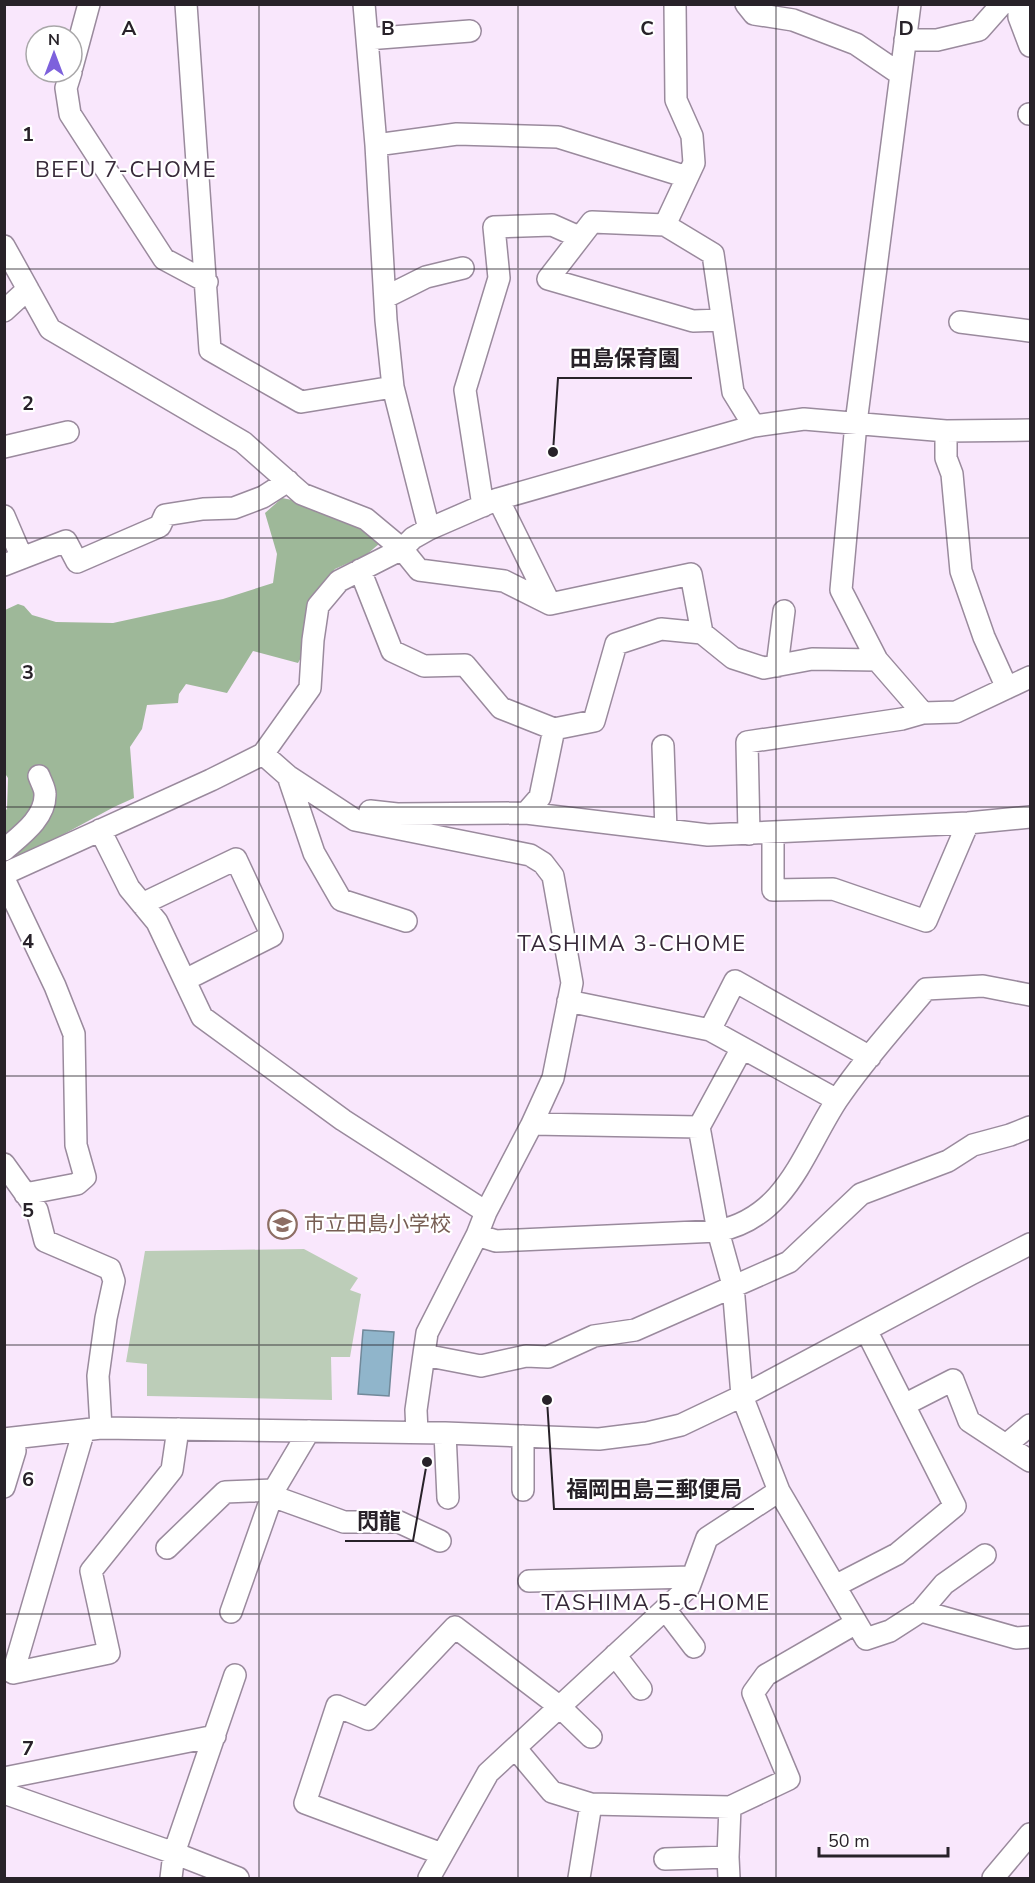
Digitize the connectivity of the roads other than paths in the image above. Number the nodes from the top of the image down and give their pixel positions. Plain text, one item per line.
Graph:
1 (89, 4) edge
2 (186, 4) edge
3 (364, 4) edge
4 (675, 4) edge
5 (746, 4) edge
6 (910, 4) edge
7 (1002, 4) edge
8 (1019, 4) edge
9 (84, 24) edge
10 (470, 31) dead end
11 (367, 39) junction
12 (905, 40) junction
13 (1030, 46) edge
14 (900, 74) junction
15 (67, 84) edge
16 (376, 145) junction
17 (687, 177) junction
18 (665, 225) junction
19 (579, 237) junction
20 (4, 246) edge
21 (463, 268) dead end
22 (207, 282) junction
23 (28, 290) junction
24 (386, 297) junction
25 (4, 311) edge
26 (722, 320) junction
27 (960, 322) dead end
28 (1030, 331) edge
29 (393, 387) junction
30 (856, 423) junction
31 (754, 426) junction
32 (1030, 430) edge
33 (946, 431) junction
34 (68, 432) dead end
35 (4, 447) edge
36 (288, 481) junction
37 (490, 502) junction
38 (4, 516) edge
39 (415, 539) junction
40 (13, 561) edge
41 (360, 570) junction
42 (550, 604) junction
43 (783, 611) dead end
44 (702, 633) junction
45 (877, 660) junction
46 (777, 666) junction
47 (1030, 677) edge
48 (1007, 688) junction
49 (923, 713) junction
50 (554, 729) junction
51 (663, 746) dead end
52 (263, 754) junction
53 (39, 776) dead end
54 (288, 776) junction
55 (526, 813) junction
56 (1030, 817) edge
57 (355, 820) junction
58 (968, 823) junction
59 (100, 830) junction
60 (666, 830) junction
61 (774, 833) junction
62 (749, 834) junction
63 (4, 850) edge
64 (4, 874) edge
65 (4, 879) edge
66 (142, 904) junction
67 (406, 921) dead end
68 (185, 980) junction
69 (1030, 995) edge
70 (568, 1001) junction
71 (710, 1030) junction
72 (742, 1048) junction
73 (870, 1058) junction
74 (837, 1100) junction
75 (532, 1124) junction
76 (1030, 1127) edge
77 (699, 1128) junction
78 (4, 1164) edge
79 (26, 1194) junction
80 (486, 1212) junction
81 (717, 1231) junction
82 (477, 1235) junction
83 (1030, 1244) edge
84 (733, 1285) junction
85 (866, 1330) junction
86 (424, 1355) junction
87 (742, 1396) junction
88 (904, 1405) junction
89 (1030, 1425) edge
90 (92, 1429) junction
91 (178, 1429) junction
92 (309, 1431) junction
93 (417, 1432) junction
94 (444, 1433) junction
95 (523, 1436) junction
96 (9, 1439) edge
97 (1006, 1445) junction
98 (1030, 1461) edge
99 (4, 1487) edge
100 (523, 1490) dead end
101 (779, 1491) junction
102 (273, 1493) junction
103 (448, 1498) dead end
104 (440, 1541) dead end
105 (167, 1548) dead end
106 (985, 1555) dead end
107 (693, 1577) junction
108 (529, 1581) dead end
109 (835, 1586) junction
110 (665, 1609) junction
111 (921, 1611) junction
112 (231, 1612) dead end
113 (856, 1623) junction
114 (1030, 1637) edge
115 (694, 1647) dead end
116 (615, 1655) junction
117 (235, 1675) dead end
118 (641, 1689) dead end
119 (560, 1707) junction
120 (215, 1736) junction
121 (591, 1737) dead end
122 (516, 1749) junction
123 (4, 1778) edge
124 (4, 1793) edge
125 (591, 1804) junction
126 (730, 1807) junction
127 (1030, 1834) edge
128 (174, 1852) junction
129 (442, 1854) junction
130 (728, 1857) junction
131 (665, 1859) dead end
132 (171, 1878) edge
133 (238, 1878) edge
134 (429, 1878) edge
135 (579, 1878) edge
136 (729, 1878) edge
137 (993, 1878) edge

1 - 9 street
2 - 22 street
3 - 11 street
4 - 17 street
5 - 14 street
6 - 12 street
7 - 12 street
8 - 13 street
10 - 11 street
11 - 16 street
12 - 14 street
14 - 30 street
15 - 22 street
16 - 17 street
16 - 24 street
17 - 18 street
18 - 19 street
18 - 26 street
19 - 26 street
19 - 37 street
20 - 23 street
21 - 24 street
22 - 29 street
23 - 25 street
23 - 36 street
24 - 29 street
26 - 31 street
27 - 28 street
29 - 39 street
30 - 31 street
30 - 33 street
30 - 45 street
31 - 37 street
32 - 33 street
33 - 48 street
34 - 35 street
36 - 39 street
36 - 40 street
37 - 39 street
37 - 42 street
38 - 40 street
39 - 41 street
39 - 42 street
41 - 50 street
41 - 52 street
42 - 44 street
43 - 46 street
44 - 46 street
44 - 50 street
45 - 46 street
45 - 49 street
47 - 48 street
48 - 49 street
49 - 62 street
50 - 55 street
51 - 60 street
52 - 54 street
52 - 59 street
53 - 63 street
54 - 57 street
54 - 67 street
55 - 57 street
55 - 60 street
56 - 58 street
57 - 70 street
58 - 61 street
58 - 61 street
59 - 64 street
59 - 66 street
60 - 62 street
61 - 62 street
65 - 79 street
66 - 68 street
66 - 68 street
68 - 80 street
69 - 73 street
70 - 71 street
70 - 75 street
71 - 72 street
71 - 73 street
72 - 74 street
72 - 77 street
73 - 74 street
74 - 81 street
75 - 77 street
75 - 80 street
76 - 84 street
77 - 81 street
78 - 79 street
79 - 90 street
80 - 82 street
81 - 82 street
81 - 84 street
82 - 86 street
83 - 85 street
84 - 86 street
84 - 87 street
85 - 87 street
85 - 88 street
86 - 93 street
87 - 95 street
87 - 101 street
88 - 97 street
88 - 109 street
89 - 97 street
90 - 91 street
90 - 91 street
90 - 96 street
91 - 92 street
92 - 93 street
92 - 102 street
93 - 94 street
94 - 95 street
94 - 103 street
95 - 100 street
96 - 99 street
97 - 98 street
101 - 107 street
101 - 109 street
102 - 104 street
102 - 105 street
102 - 112 street
106 - 111 street
107 - 108 street
107 - 110 street
109 - 113 street
110 - 115 street
110 - 116 street
111 - 113 street
111 - 114 street
113 - 126 street
116 - 118 street
116 - 119 street
117 - 120 street
119 - 121 street
119 - 122 street
119 - 129 street
120 - 123 street
120 - 128 street
122 - 125 street
122 - 129 street
124 - 128 street
125 - 126 street
125 - 135 street
126 - 130 street
127 - 137 street
128 - 132 street
128 - 133 street
129 - 134 street
130 - 131 street
130 - 136 street

